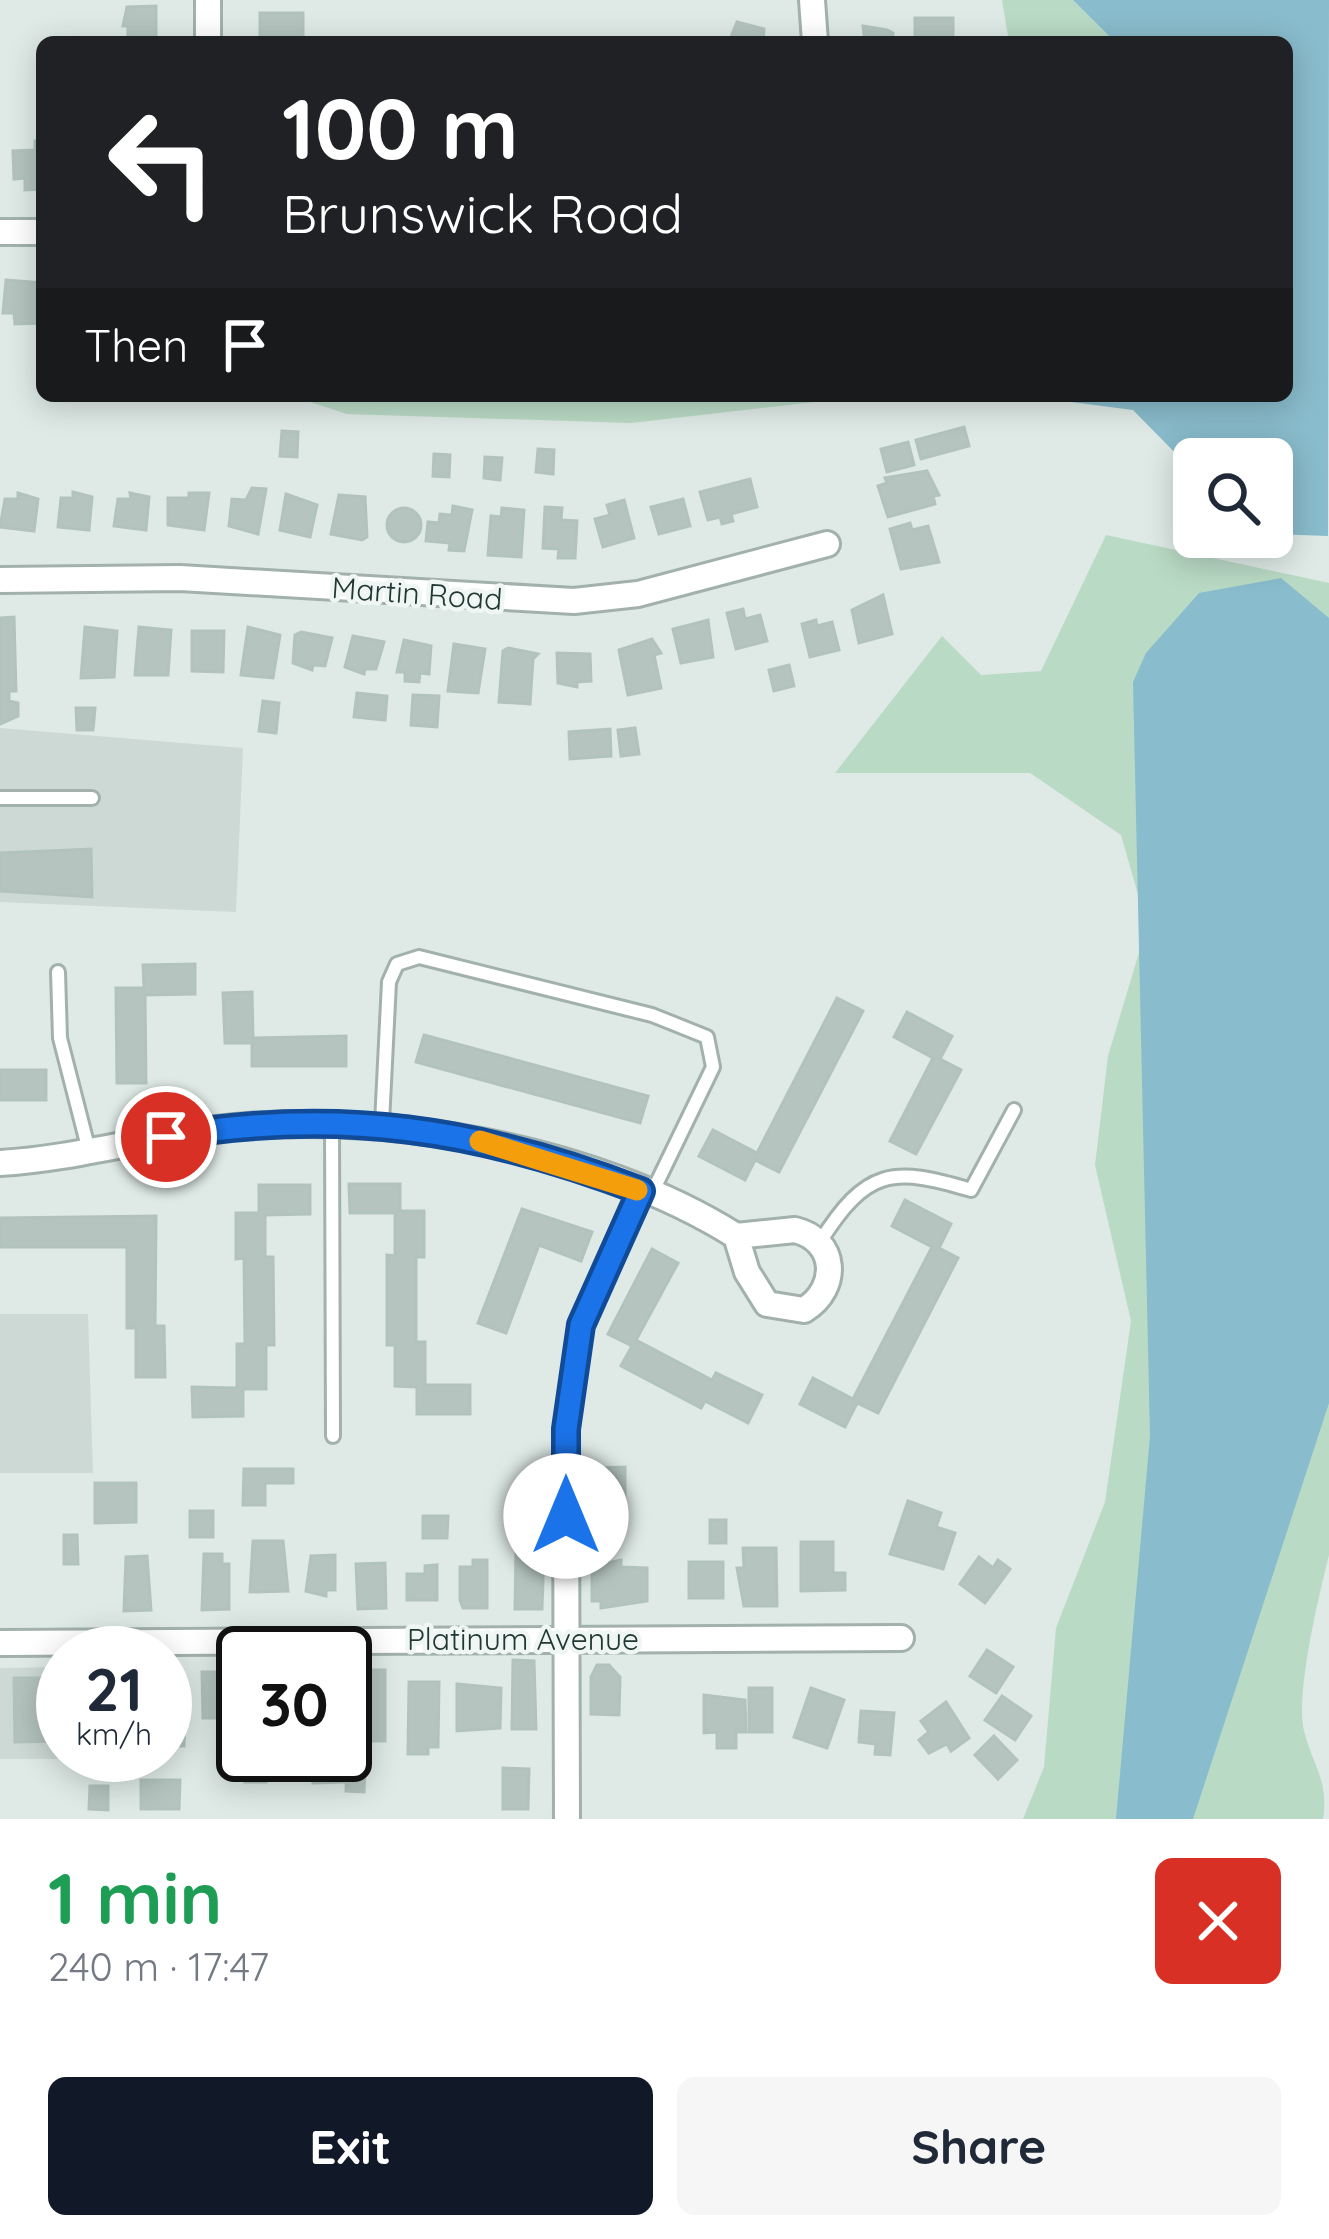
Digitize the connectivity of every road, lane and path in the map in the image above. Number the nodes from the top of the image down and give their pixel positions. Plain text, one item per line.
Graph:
1 (208, 0) edge
2 (812, 0) edge
3 (208, 36) edge
4 (815, 36) edge
5 (0, 232) edge
6 (36, 232) edge
7 (827, 544) dead end
8 (0, 580) edge
9 (0, 798) edge
10 (92, 798) dead end
11 (58, 972) dead end
12 (1014, 1110) dead end
13 (332, 1122) junction
14 (382, 1123) junction
15 (89, 1152) junction
16 (0, 1163) edge
17 (646, 1193) junction
18 (736, 1236) junction
19 (820, 1242) junction
20 (332, 1436) dead end
21 (566, 1474) joint
22 (901, 1638) dead end
23 (567, 1639) junction
24 (0, 1643) edge
25 (567, 1819) edge

1 - 3 street
2 - 4 street
5 - 6 street
7 - 8 street, Martin Road
9 - 10 lane
11 - 15 lane
12 - 19 lane
13 - 14 street
13 - 15 street
13 - 20 lane
14 - 17 street
14 - 17 lane
15 - 16 street
17 - 18 street
17 - 21 lane
18 - 19 street
18 - 19 street
21 - 23 street
22 - 23 street, Platinum Avenue
23 - 24 street, Platinum Avenue
23 - 25 street

